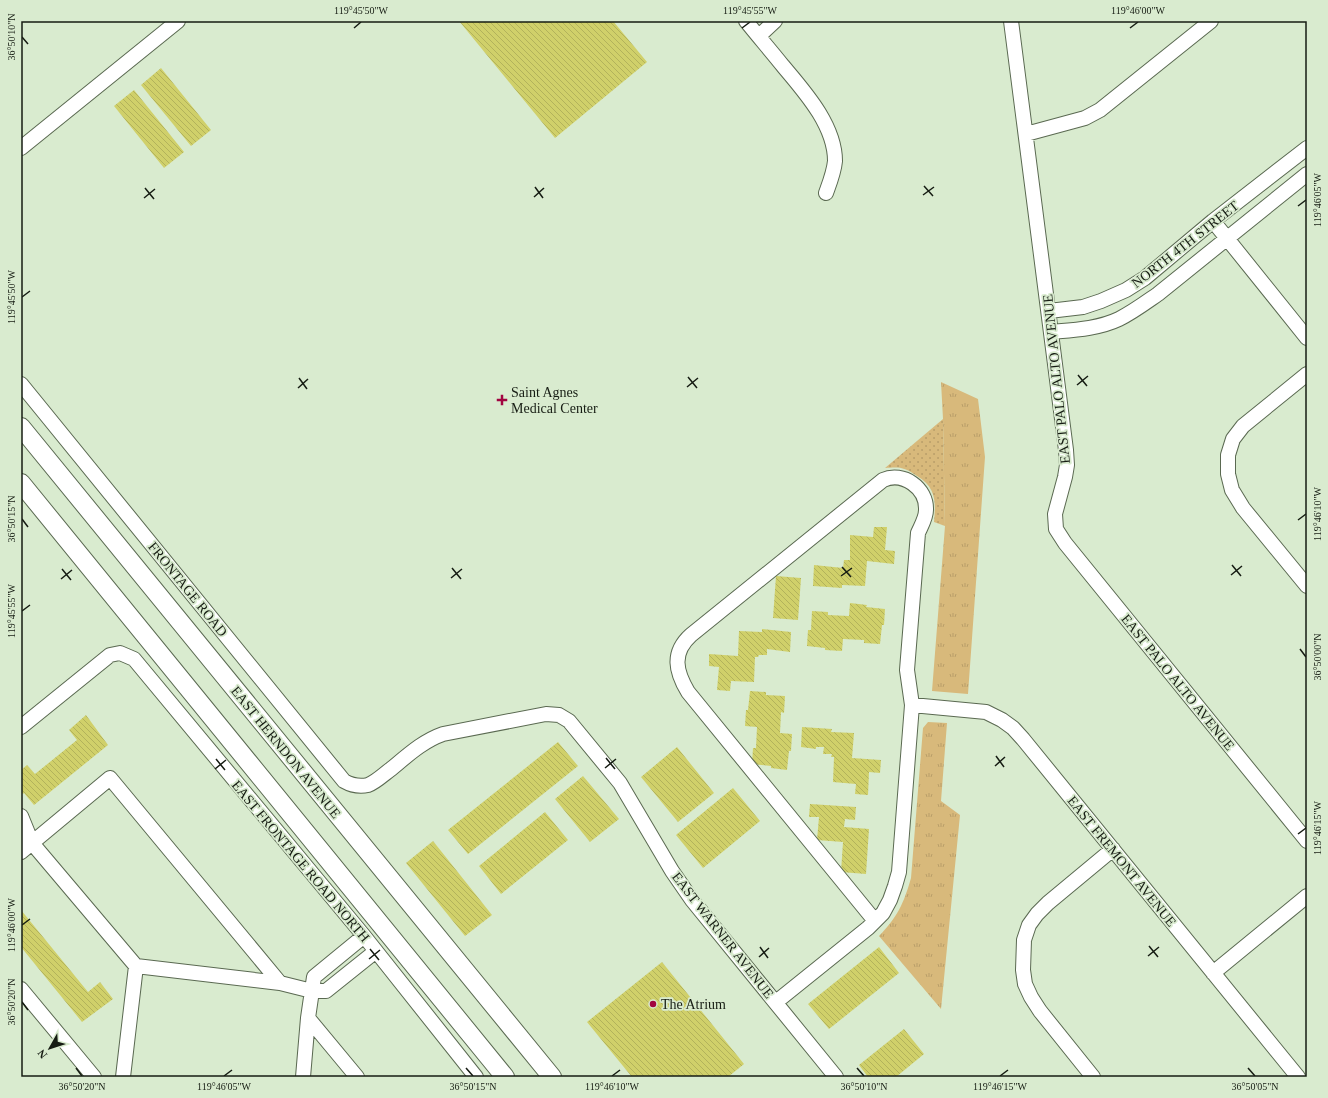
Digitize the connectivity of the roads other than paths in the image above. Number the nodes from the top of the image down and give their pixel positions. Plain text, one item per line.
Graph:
1 (178, 21) edge
2 (746, 21) edge
3 (775, 21) edge
4 (1011, 21) edge
5 (1211, 21) edge
6 (758, 36) junction
7 (1026, 134) junction
8 (21, 148) edge
9 (1307, 148) edge
10 (1307, 174) edge
11 (826, 193) dead end
12 (1213, 221) junction
13 (1226, 238) junction
14 (1049, 311) junction
15 (1051, 332) junction
16 (1307, 338) edge
17 (1307, 374) edge
18 (21, 384) edge
19 (21, 428) edge
20 (21, 483) edge
21 (1307, 586) edge
22 (912, 705) junction
23 (21, 727) edge
24 (359, 786) joint
25 (21, 816) edge
26 (27, 839) edge
27 (1307, 841) edge
28 (1113, 850) junction
29 (21, 852) edge
30 (1307, 896) edge
31 (875, 921) junction
32 (364, 936) junction
33 (376, 951) junction
34 (136, 966) junction
35 (1213, 973) junction
36 (280, 983) junction
37 (21, 989) edge
38 (312, 991) junction
39 (776, 1002) junction
40 (308, 1018) junction
41 (94, 1077) edge
42 (123, 1077) edge
43 (303, 1077) edge
44 (357, 1077) edge
45 (476, 1077) edge
46 (505, 1077) edge
47 (552, 1077) edge
48 (836, 1077) edge
49 (1093, 1077) edge
50 (1298, 1077) edge

1 - 8 street
2 - 6 street
3 - 6 street
4 - 7 street, EAST PALO ALTO AVENUE
5 - 7 street
6 - 11 street
7 - 14 street, EAST PALO ALTO AVENUE
9 - 12 street, NORTH 4TH STREET
10 - 13 street, NORTH 4TH STREET
12 - 13 street
12 - 14 street, NORTH 4TH STREET
13 - 15 street, NORTH 4TH STREET
13 - 16 street
14 - 15 street, EAST PALO ALTO AVENUE
15 - 27 street, EAST PALO ALTO AVENUE
17 - 21 street
18 - 24 street, FRONTAGE ROAD
19 - 47 main road, EAST HERNDON AVENUE
20 - 46 main road
22 - 28 street, EAST FREMONT AVENUE
22 - 31 street
22 - 31 street
23 - 32 street, EAST FRONTAGE ROAD NORTH
24 - 39 street, EAST WARNER AVENUE
25 - 26 street
26 - 29 street
26 - 34 street
26 - 36 street
28 - 35 street, EAST FREMONT AVENUE
28 - 49 street
30 - 35 street
31 - 39 street
32 - 33 street, EAST FRONTAGE ROAD NORTH
32 - 38 street
33 - 38 street
33 - 45 street, EAST FRONTAGE ROAD NORTH
34 - 36 street
34 - 42 street
35 - 50 street, EAST FREMONT AVENUE
36 - 38 street
37 - 41 street
38 - 40 street
39 - 48 street, EAST WARNER AVENUE
40 - 43 street
40 - 44 street

